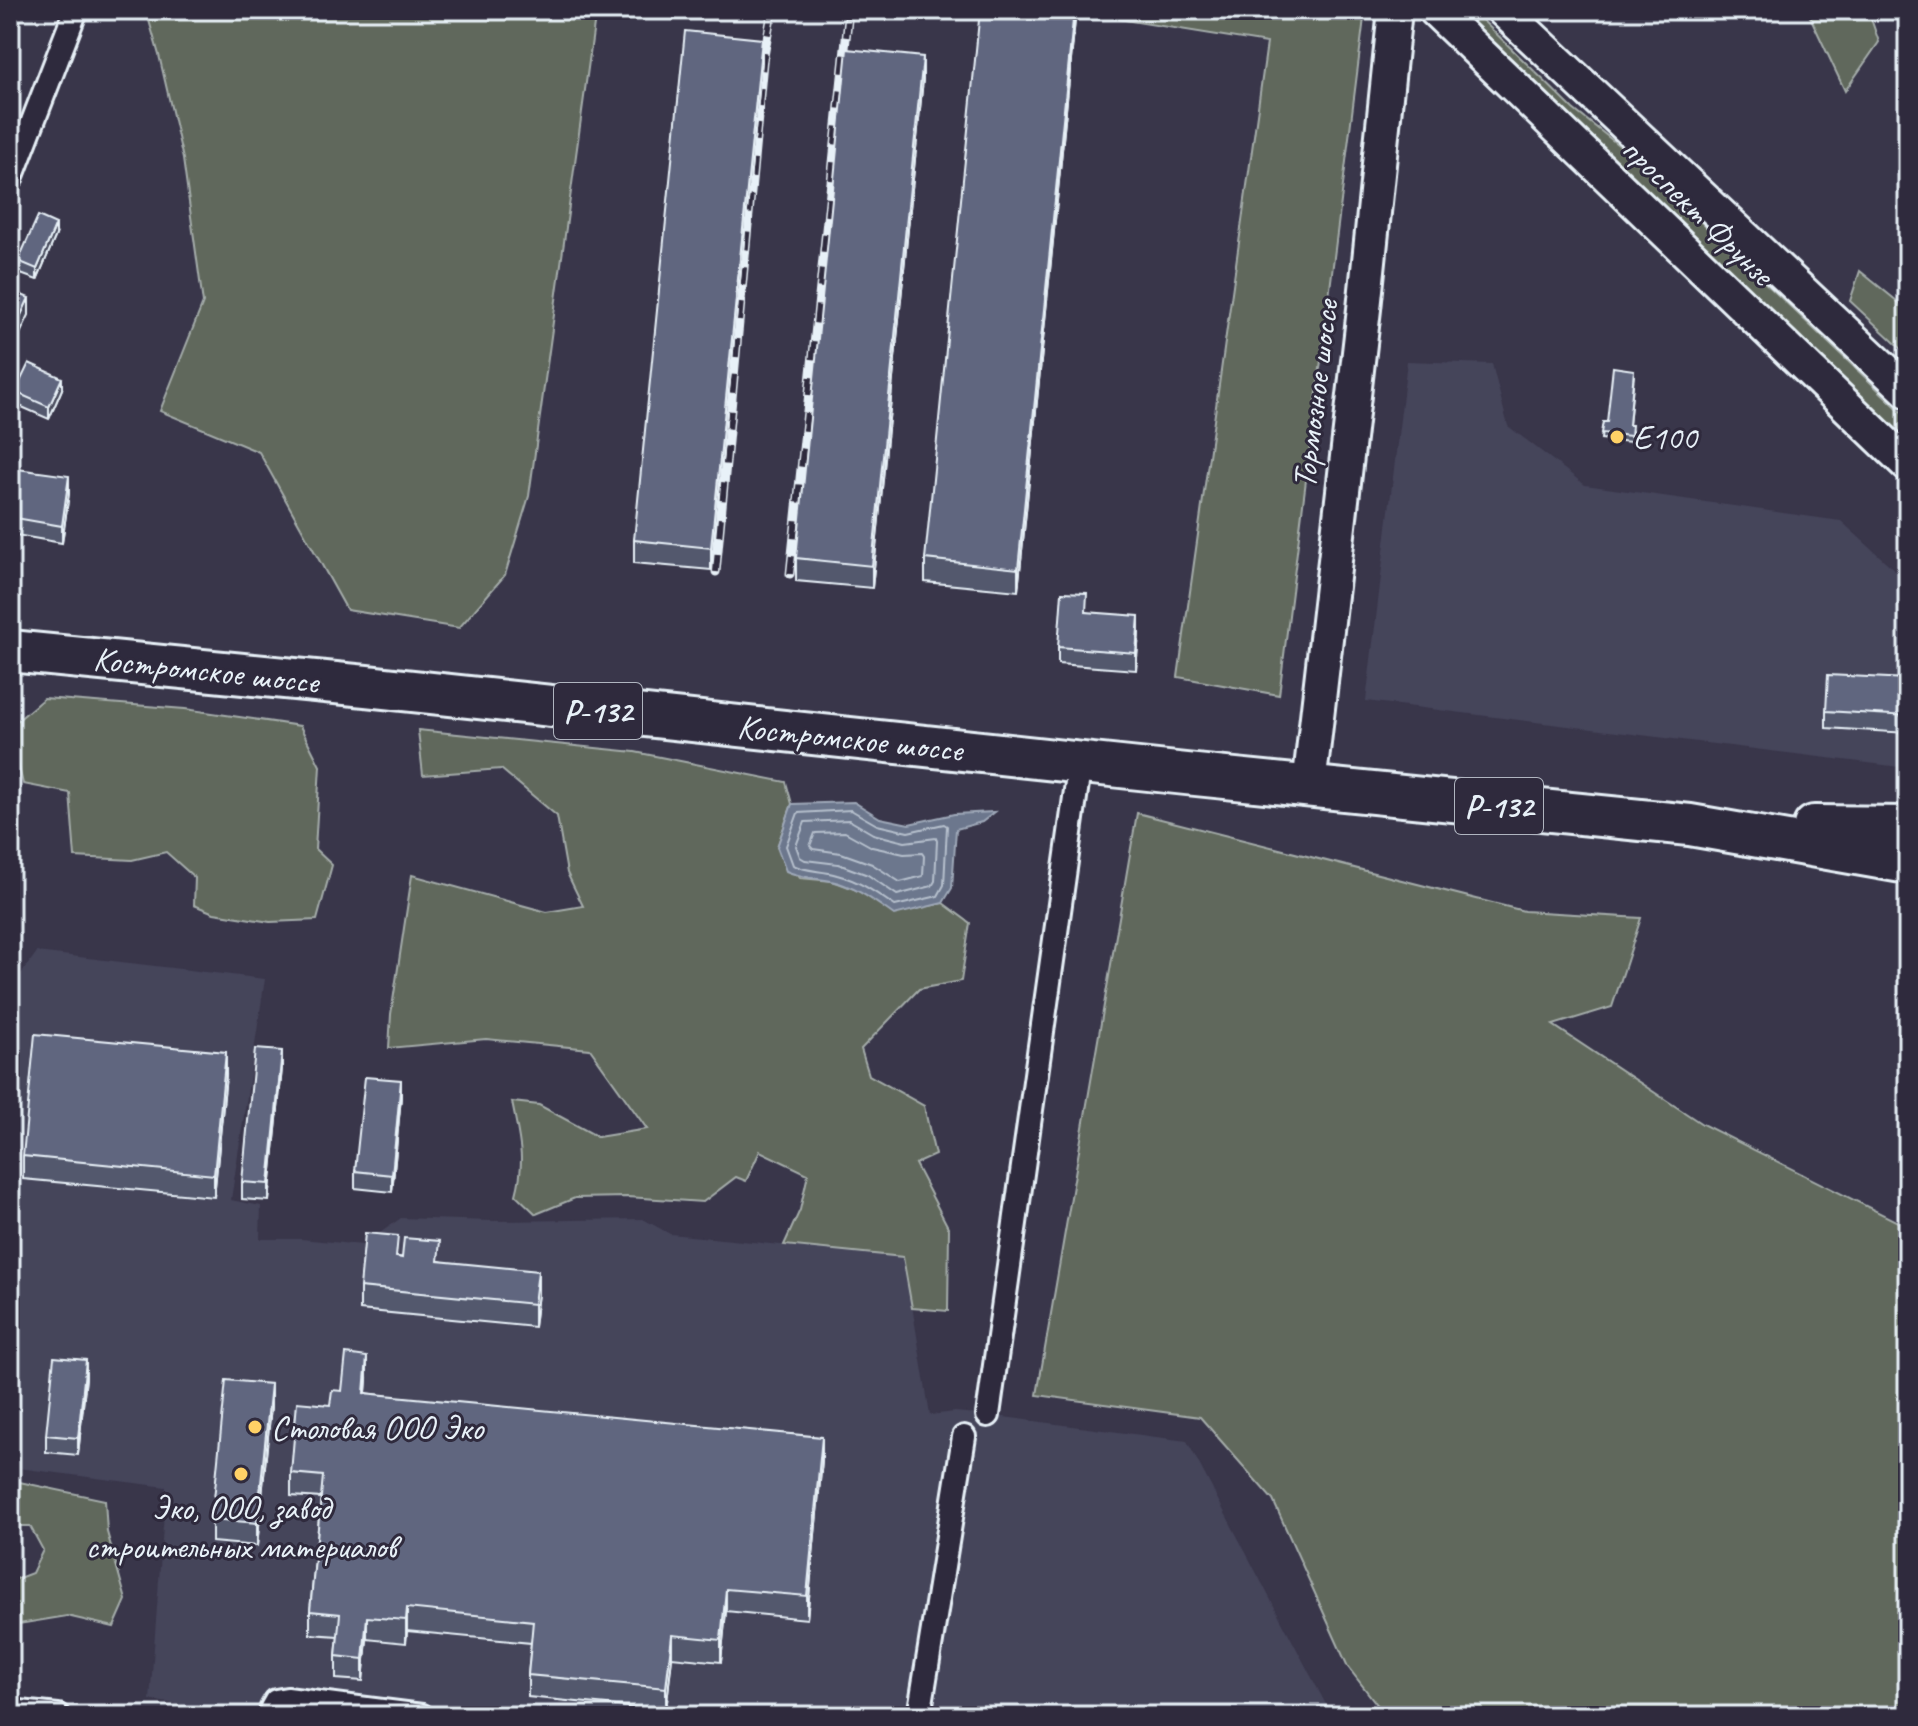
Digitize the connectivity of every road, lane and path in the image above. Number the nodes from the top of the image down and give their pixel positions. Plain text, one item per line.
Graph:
1 (76, 10) edge
2 (1395, 10) edge
3 (1435, 10) edge
4 (1503, 10) edge
5 (10, 181) edge
6 (1908, 391) edge
7 (1908, 465) edge
8 (10, 651) edge
9 (1080, 762) junction
10 (1309, 786) junction
11 (1690, 825) junction
12 (1908, 827) edge
13 (1908, 863) edge
14 (988, 1415) dead end
15 (964, 1437) dead end
16 (10, 1711) edge
17 (58, 1716) edge
18 (271, 1716) edge
19 (422, 1716) edge
20 (919, 1716) edge

1 - 5 street
2 - 10 main road, Тормозное шоссе
3 - 7 main road, проспект Фрунзе
4 - 6 main road, проспект Фрунзе
8 - 9 highway, Костромское шоссе / Р-132
9 - 10 highway, Костромское шоссе / Р-132
9 - 14 street
10 - 11 highway, Костромское шоссе / Р-132
11 - 12 highway, Р-132
11 - 13 highway, Р-132
15 - 20 street
16 - 17 street
18 - 19 street

